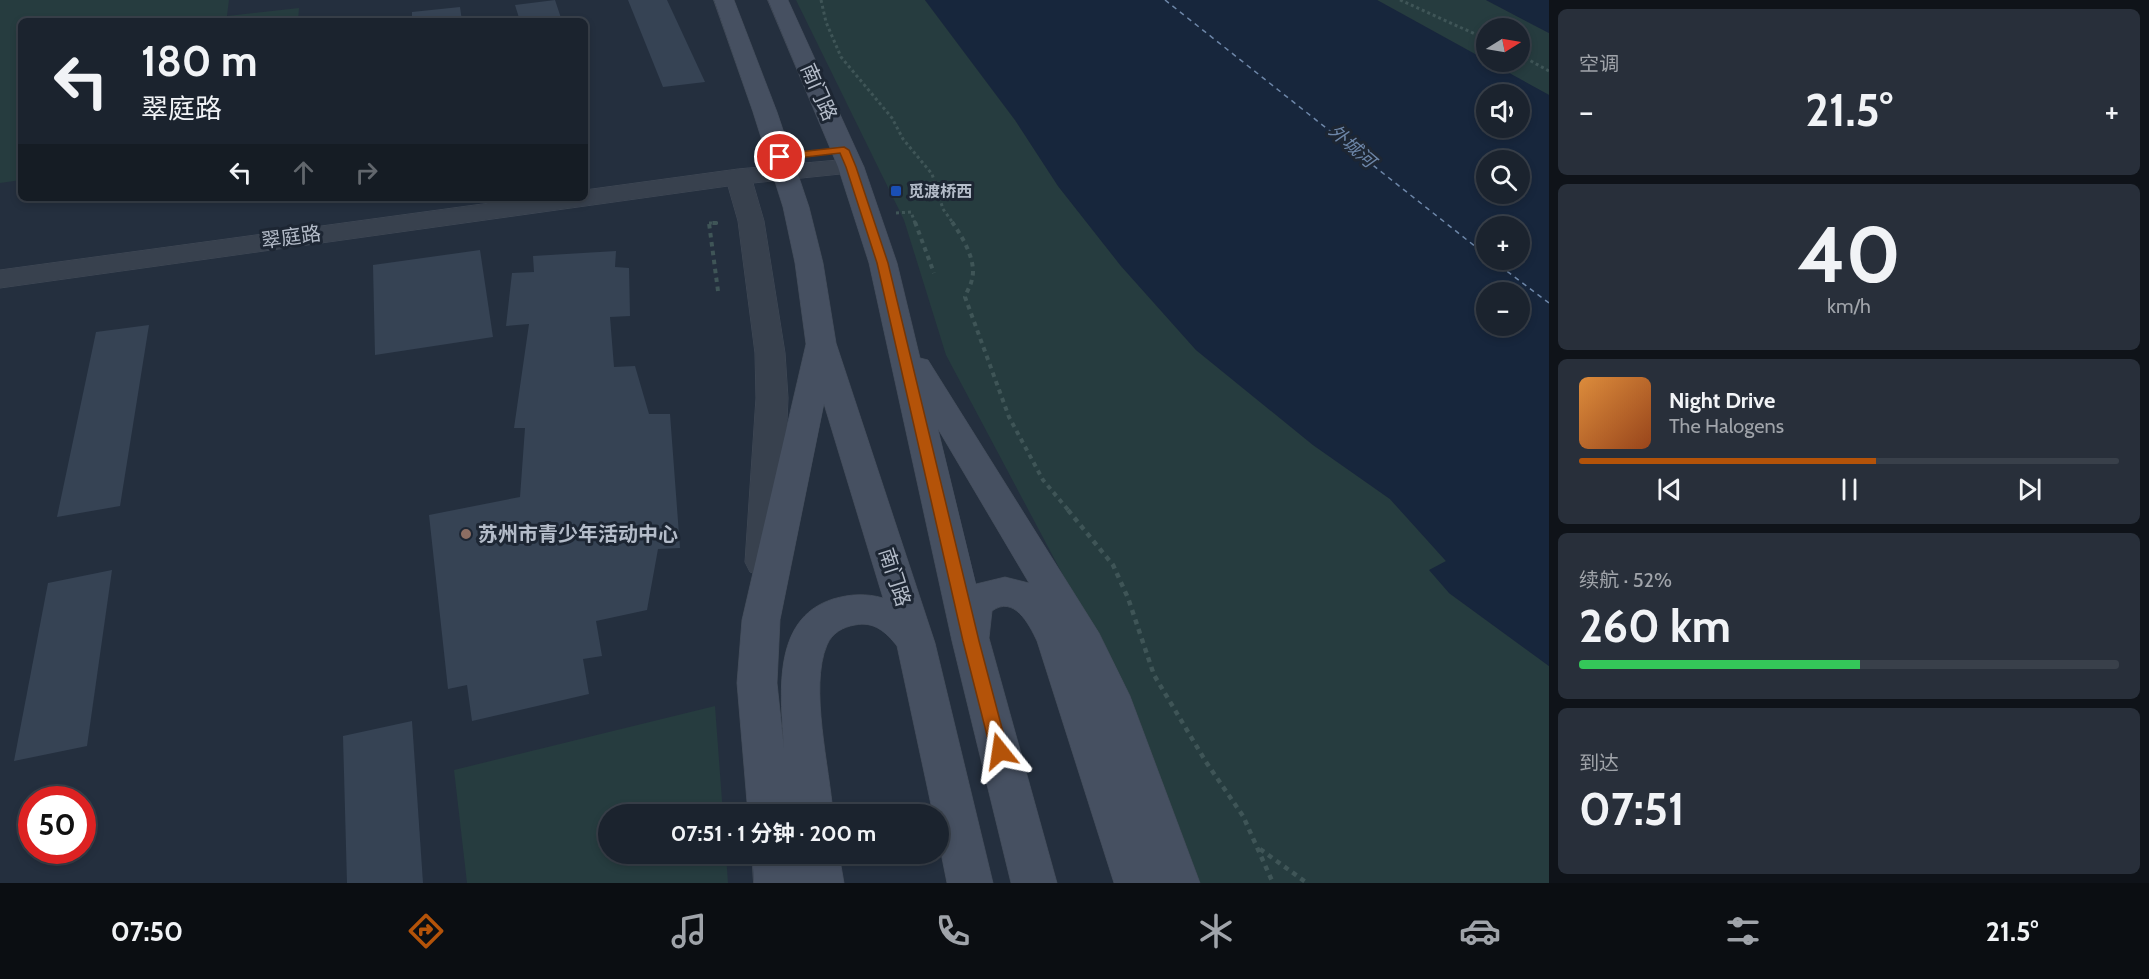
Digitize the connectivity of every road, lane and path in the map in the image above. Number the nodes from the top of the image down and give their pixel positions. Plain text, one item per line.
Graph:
1 (724, 0) edge
2 (778, 0) edge
3 (821, 0) edge
4 (1400, 0) edge
5 (1476, 34) edge
6 (1530, 61) edge
7 (1549, 71) edge
8 (847, 158) junction
9 (783, 165) junction
10 (738, 177) junction
11 (588, 183) edge
12 (588, 197) edge
13 (452, 201) edge
14 (562, 201) edge
15 (911, 212) dead end
16 (709, 224) dead end
17 (0, 263) edge
18 (934, 273) dead end
19 (0, 279) edge
20 (718, 291) dead end
21 (821, 343) junction
22 (903, 345) junction
23 (761, 620) junction
24 (971, 641) junction
25 (916, 643) junction
26 (769, 804) edge
27 (811, 804) edge
28 (1260, 849) junction
29 (775, 864) edge
30 (819, 864) edge
31 (777, 883) edge
32 (822, 883) edge
33 (970, 883) edge
34 (1034, 883) edge
35 (1137, 883) edge
36 (1177, 883) edge
37 (1273, 883) edge
38 (1307, 883) edge

1 - 9 main road, 南门路
2 - 8 main road, 南门路
3 - 28 path
4 - 5 path
6 - 7 path
8 - 9 street, 翠庭路
8 - 22 main road, 南门路
9 - 10 street, 翠庭路
9 - 11 street, 翠庭路
9 - 21 main road, 南门路
10 - 12 street, 翠庭路
10 - 23 street
13 - 17 street, 翠庭路
14 - 19 street, 翠庭路
15 - 18 path
16 - 20 path
21 - 23 main road
21 - 25 main road, 南门路
22 - 24 main road, 南门路
22 - 36 main road
23 - 26 main road
24 - 34 main road, 南门路
24 - 35 main road
25 - 27 main road
25 - 33 main road, 南门路
28 - 37 path
28 - 38 path
29 - 31 main road
30 - 32 main road

